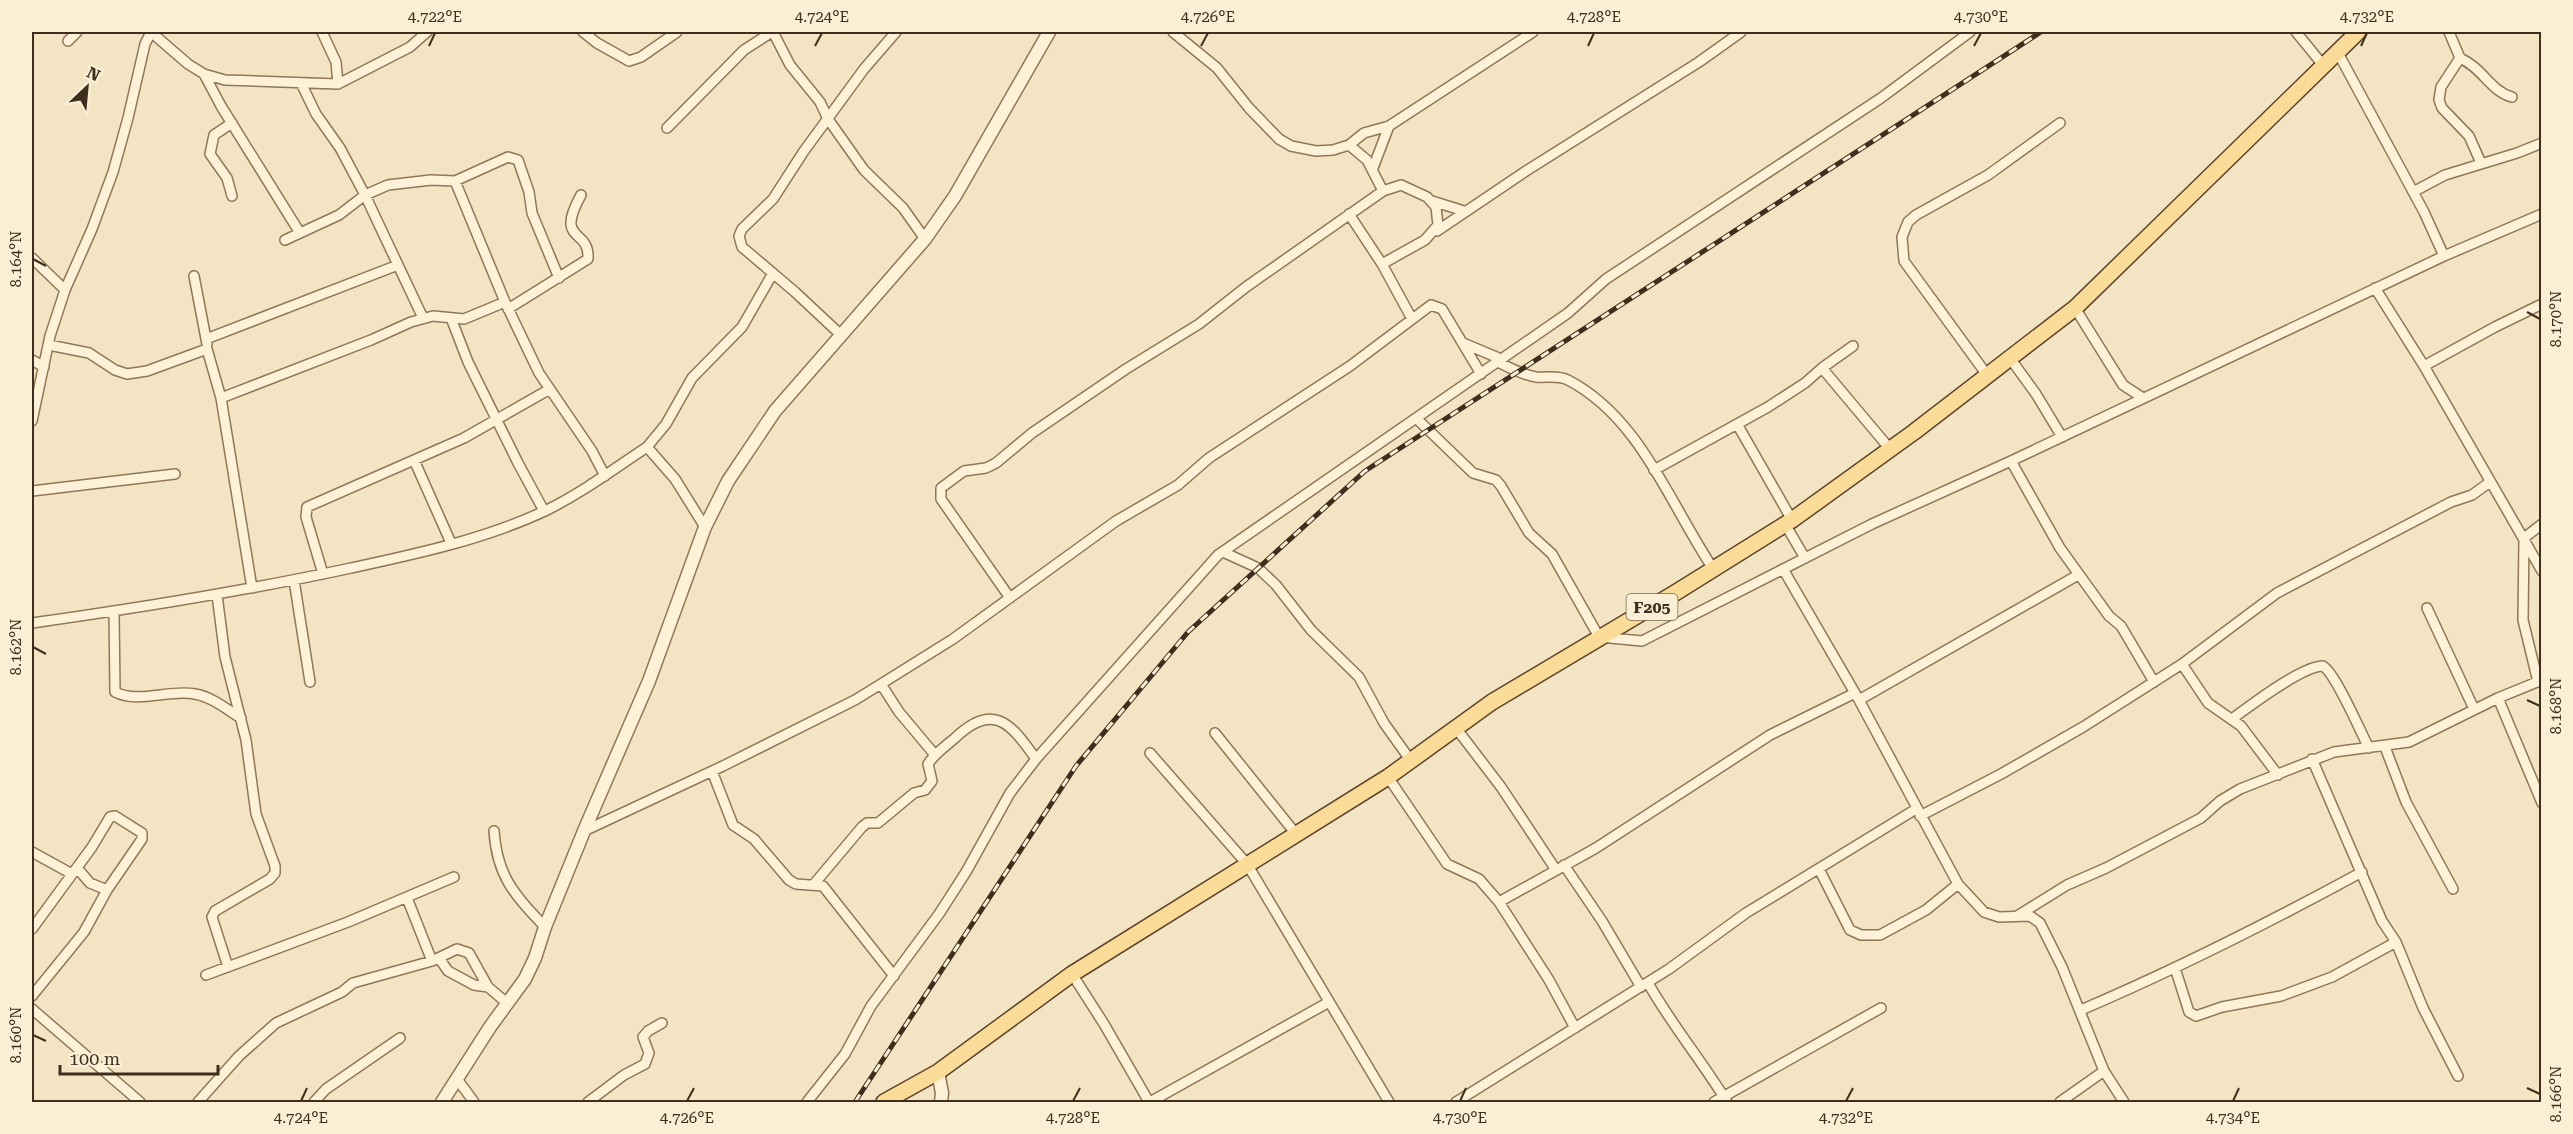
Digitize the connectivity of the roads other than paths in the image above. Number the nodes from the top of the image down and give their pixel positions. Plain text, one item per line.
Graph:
1 (77, 32) edge
2 (151, 32) edge
3 (322, 32) edge
4 (427, 32) edge
5 (584, 32) edge
6 (677, 32) edge
7 (772, 32) edge
8 (896, 32) edge
9 (1049, 32) edge
10 (1173, 32) edge
11 (1533, 32) edge
12 (1741, 32) edge
13 (1970, 32) edge
14 (2296, 32) edge
15 (2358, 32) edge
16 (2449, 32) edge
17 (68, 41) dead end
18 (2337, 51) junction
19 (2460, 58) junction
20 (2323, 65) junction
21 (204, 74) junction
22 (302, 83) junction
23 (338, 84) junction
24 (2512, 97) dead end
25 (828, 119) junction
26 (232, 123) junction
27 (2060, 123) dead end
28 (1389, 126) junction
29 (667, 128) dead end
30 (2541, 143) edge
31 (1349, 145) junction
32 (2481, 163) junction
33 (1373, 168) junction
34 (455, 181) junction
35 (1383, 191) junction
36 (2413, 192) junction
37 (365, 195) junction
38 (581, 195) dead end
39 (232, 196) dead end
40 (1432, 201) junction
41 (1464, 211) junction
42 (1349, 214) junction
43 (2541, 214) edge
44 (300, 233) junction
45 (1432, 234) junction
46 (926, 239) junction
47 (285, 240) dead end
48 (2444, 256) junction
49 (32, 258) edge
50 (1382, 264) junction
51 (398, 265) junction
52 (773, 273) junction
53 (194, 276) dead end
54 (559, 278) junction
55 (2375, 288) junction
56 (64, 290) junction
57 (2541, 304) edge
58 (506, 305) junction
59 (2075, 308) junction
60 (423, 318) junction
61 (451, 318) junction
62 (1412, 319) junction
63 (841, 334) junction
64 (1463, 343) junction
65 (207, 344) junction
66 (49, 345) junction
67 (1853, 346) dead end
68 (2010, 358) junction
69 (32, 360) edge
70 (1500, 361) junction
71 (2424, 366) junction
72 (44, 367) junction
73 (1822, 368) junction
74 (1481, 374) junction
75 (1987, 375) junction
76 (550, 388) junction
77 (221, 398) junction
78 (2143, 399) junction
79 (1417, 419) junction
80 (498, 420) junction
81 (32, 421) edge
82 (1737, 424) junction
83 (2062, 437) junction
84 (647, 447) junction
85 (1890, 449) junction
86 (414, 460) junction
87 (2011, 461) junction
88 (1654, 470) junction
89 (175, 474) dead end
90 (605, 476) junction
91 (2490, 482) junction
92 (32, 491) edge
93 (544, 511) junction
94 (1788, 522) junction
95 (2541, 524) edge
96 (705, 527) junction
97 (2524, 538) junction
98 (451, 543) junction
99 (1223, 552) junction
100 (1805, 558) junction
101 (1783, 569) junction
102 (1714, 570) junction
103 (2541, 571) edge
104 (323, 574) junction
105 (2078, 575) junction
106 (294, 580) junction
107 (252, 588) junction
108 (217, 595) junction
109 (1010, 598) junction
110 (2427, 608) dead end
111 (114, 612) junction
112 (32, 623) edge
113 (1599, 637) junction
114 (2182, 664) junction
115 (2540, 681) edge
116 (310, 682) dead end
117 (2154, 682) junction
118 (880, 684) junction
119 (1857, 696) junction
120 (2498, 698) junction
121 (2474, 710) junction
122 (241, 718) junction
123 (2232, 718) junction
124 (1456, 728) junction
125 (1215, 733) dead end
126 (2385, 747) junction
127 (2369, 748) junction
128 (1150, 753) dead end
129 (935, 755) junction
130 (1036, 759) junction
131 (2312, 759) junction
132 (1411, 761) junction
133 (712, 771) junction
134 (2278, 775) junction
135 (1388, 777) junction
136 (2541, 803) edge
137 (1918, 812) junction
138 (494, 831) dead end
139 (584, 831) junction
140 (1296, 834) junction
141 (32, 852) edge
142 (1247, 864) junction
143 (1560, 868) junction
144 (1819, 869) junction
145 (74, 871) junction
146 (2362, 872) junction
147 (454, 877) dead end
148 (814, 884) junction
149 (1958, 884) junction
150 (2453, 889) dead end
151 (107, 890) junction
152 (407, 898) junction
153 (1498, 902) junction
154 (2015, 917) junction
155 (545, 927) junction
156 (32, 929) edge
157 (2396, 942) junction
158 (436, 959) junction
159 (228, 967) junction
160 (2175, 968) junction
161 (1072, 974) junction
162 (206, 975) dead end
163 (894, 976) junction
164 (1644, 985) junction
165 (488, 987) junction
166 (32, 996) edge
167 (1329, 1002) junction
168 (507, 1003) junction
169 (1881, 1008) dead end
170 (32, 1009) edge
171 (2080, 1010) junction
172 (662, 1023) dead end
173 (1575, 1028) junction
174 (400, 1038) dead end
175 (2104, 1071) junction
176 (938, 1072) junction
177 (2458, 1076) dead end
178 (457, 1079) junction
179 (595, 1100) edge
180 (1725, 1100) edge
181 (1385, 1101) edge
182 (140, 1102) edge
183 (198, 1102) edge
184 (314, 1102) edge
185 (442, 1102) edge
186 (474, 1102) edge
187 (807, 1102) edge
188 (884, 1102) edge
189 (941, 1102) edge
190 (1150, 1102) edge
191 (1456, 1102) edge
192 (1714, 1102) edge
193 (2060, 1102) edge
194 (2124, 1102) edge

1 - 17 street
2 - 21 street
2 - 56 street
3 - 23 street
4 - 23 street
5 - 6 street
7 - 25 street
7 - 29 street
8 - 25 street
9 - 46 street
10 - 31 street
11 - 28 street
12 - 41 street
13 - 70 street
14 - 20 street
15 - 18 main road, F205
16 - 19 street
18 - 20 main road, F205
18 - 36 street
19 - 24 street
19 - 32 street
20 - 59 main road, F205
21 - 22 street
21 - 26 street
22 - 23 street
22 - 37 street
25 - 46 street
25 - 52 street
26 - 39 street
26 - 44 street
27 - 75 street
28 - 31 street
28 - 33 street
30 - 32 street
31 - 33 street
32 - 36 street
33 - 35 street
34 - 37 street
34 - 54 street
34 - 58 street
35 - 40 street
35 - 42 street
36 - 48 street
37 - 44 street
37 - 51 street
38 - 54 street
40 - 41 street
40 - 45 street
41 - 45 street
42 - 50 street
42 - 109 street
43 - 48 street
44 - 47 street
45 - 50 street
46 - 63 street
48 - 55 street
49 - 56 street
50 - 62 street
51 - 60 street
51 - 65 street
52 - 63 street
52 - 84 street
53 - 65 street
54 - 58 street
55 - 71 street
55 - 78 street
56 - 66 street
57 - 71 street
58 - 61 street
58 - 76 street
59 - 68 main road, F205
59 - 78 street
60 - 61 street
60 - 77 street
61 - 80 street
62 - 64 street
62 - 109 street
63 - 96 street
64 - 70 street
64 - 74 street
65 - 66 street
65 - 77 street
66 - 72 street
67 - 73 street
68 - 75 main road, F205
68 - 83 street
69 - 72 street
70 - 74 street
70 - 88 street
71 - 91 street
72 - 81 street
73 - 82 street
73 - 85 street
74 - 79 street
75 - 85 main road, F205
76 - 80 street
76 - 90 street
77 - 107 street
78 - 83 street
79 - 99 street
79 - 113 street
80 - 86 street
80 - 93 street
82 - 88 street
82 - 94 street
83 - 87 street
84 - 90 street
84 - 96 street
85 - 94 main road, F205
86 - 98 street
86 - 104 street
87 - 100 street
87 - 105 street
88 - 102 street
89 - 92 street
90 - 93 street
91 - 97 street
91 - 114 street
93 - 98 street
94 - 100 street
94 - 102 main road, F205
95 - 97 street
96 - 139 street
97 - 103 street
97 - 115 street
98 - 104 street
99 - 130 street
99 - 132 street
100 - 101 street
101 - 113 street
101 - 119 street
102 - 113 main road, F205
104 - 106 street
105 - 117 street
105 - 119 street
106 - 107 street
106 - 116 street
107 - 108 street
108 - 111 street
108 - 122 street
109 - 118 street
110 - 121 street
111 - 112 street
111 - 122 street
113 - 124 main road, F205
114 - 117 street
114 - 123 street
115 - 120 street
117 - 137 street
118 - 129 street
118 - 133 street
119 - 137 street
119 - 143 street
120 - 121 street
120 - 136 street
121 - 126 street
122 - 159 street
123 - 127 street
123 - 134 street
124 - 132 main road, F205
124 - 143 street
125 - 140 street
126 - 127 street
126 - 150 street
127 - 131 street
128 - 142 street
129 - 130 street
129 - 148 street
130 - 163 street
131 - 134 street
131 - 146 street
132 - 135 main road, F205
133 - 139 street
133 - 148 street
134 - 154 street
135 - 140 main road, F205
135 - 153 street
137 - 144 street
137 - 149 street
138 - 155 street
139 - 155 street
140 - 142 main road, F205
141 - 145 street
142 - 161 main road, F205
142 - 167 street
143 - 153 street
143 - 164 street
144 - 149 street
144 - 164 street
145 - 151 street
145 - 151 street
145 - 156 street
146 - 157 street
146 - 160 street
147 - 152 street
148 - 163 street
149 - 154 street
151 - 166 street
152 - 158 street
152 - 159 street
153 - 173 street
154 - 171 street
155 - 168 street
157 - 160 street
157 - 177 street
158 - 165 street
158 - 165 street
158 - 183 street
159 - 162 street
160 - 171 street
161 - 176 main road, F205
161 - 190 street
163 - 187 street
164 - 173 street
164 - 180 street
165 - 168 street
167 - 181 street
167 - 190 street
168 - 178 street
169 - 180 street
170 - 182 street
171 - 175 street
172 - 179 street
173 - 191 street
174 - 184 street
175 - 193 street
175 - 194 street
176 - 188 main road, F205
176 - 189 street
178 - 185 street
178 - 186 street
180 - 192 street

